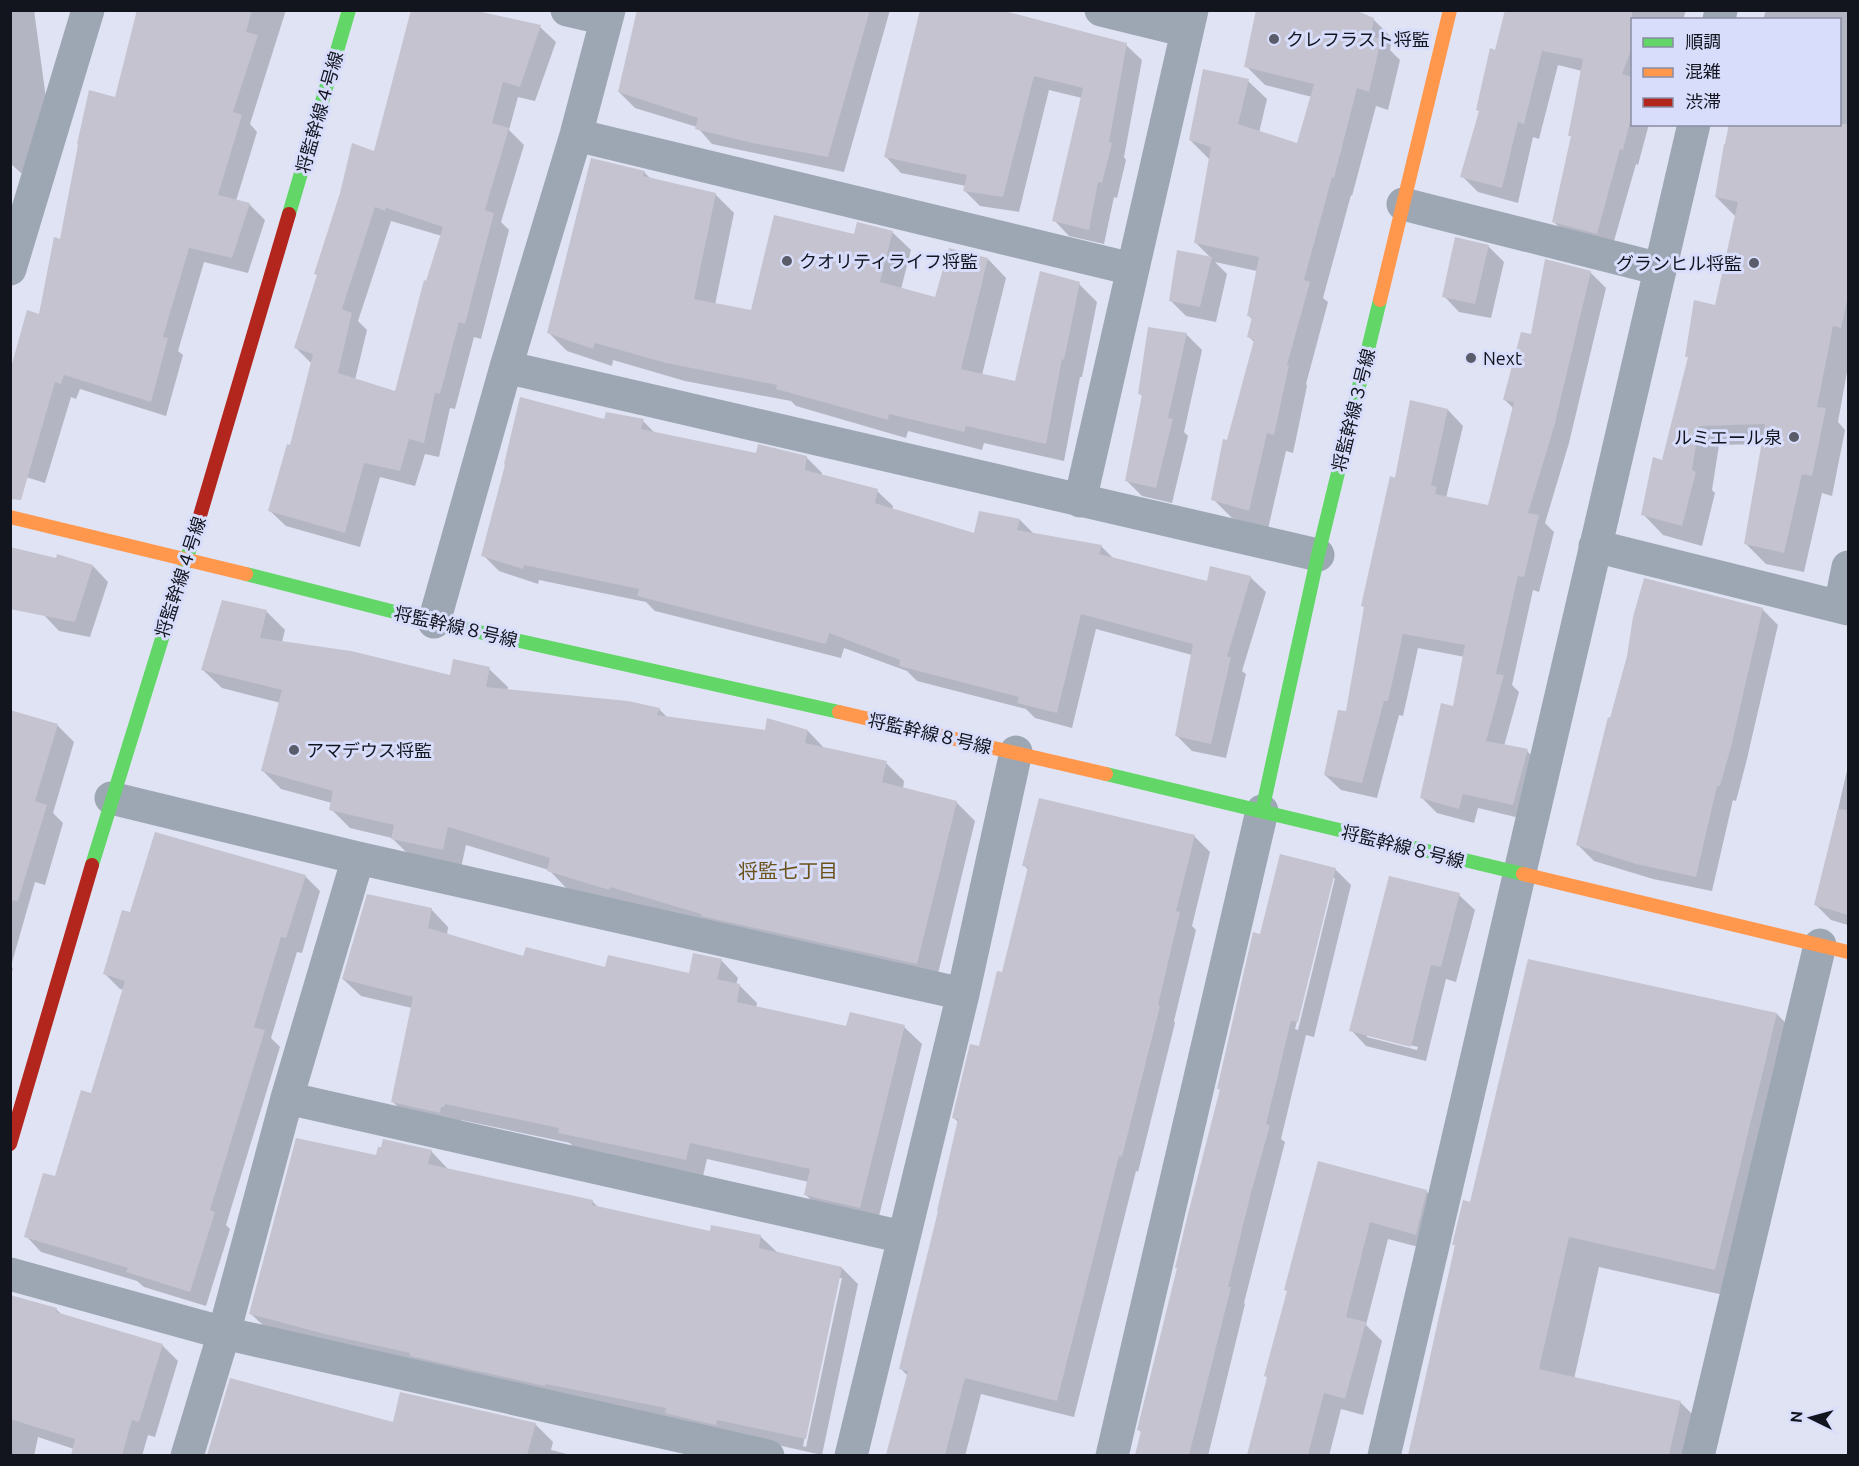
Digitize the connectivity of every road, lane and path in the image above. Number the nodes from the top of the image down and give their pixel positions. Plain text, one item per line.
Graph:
1 (88, 10) edge
2 (349, 10) edge
3 (567, 10) edge
4 (1101, 10) edge
5 (1450, 10) edge
6 (607, 15) edge
7 (1190, 21) edge
8 (1694, 126) edge
9 (576, 135) junction
10 (1403, 204) junction
11 (10, 269) edge
12 (1132, 269) junction
13 (1660, 269) junction
14 (506, 367) junction
15 (1080, 501) junction
16 (10, 517) edge
17 (1596, 546) junction
18 (1318, 555) junction
19 (187, 559) junction
20 (1848, 567) edge
21 (1844, 607) edge
22 (434, 622) junction
23 (1016, 752) junction
24 (111, 798) junction
25 (1262, 811) junction
26 (358, 858) junction
27 (1519, 874) junction
28 (1834, 948) edge
29 (963, 994) junction
30 (287, 1098) junction
31 (10, 1144) edge
32 (903, 1237) junction
33 (10, 1274) edge
34 (224, 1333) junction
35 (187, 1455) edge
36 (768, 1455) edge
37 (851, 1455) edge
38 (1112, 1455) edge
39 (1384, 1455) edge
40 (1698, 1455) edge

1 - 11 street
2 - 19 street, 将監幹線４号線
3 - 6 street
4 - 7 street
5 - 10 street, 将監幹線３号線
6 - 9 street
7 - 12 street
8 - 13 street
9 - 12 street
9 - 14 street
10 - 13 street
10 - 18 street, 将監幹線３号線
12 - 15 street
13 - 17 street
14 - 15 street
14 - 22 street
15 - 18 street
16 - 19 street, 将監幹線８号線
17 - 21 street
17 - 27 street
18 - 25 street, 将監幹線３号線
19 - 22 street, 将監幹線８号線
19 - 24 street, 将監幹線４号線
20 - 21 street
22 - 23 street, 将監幹線８号線
23 - 25 street, 将監幹線８号線
23 - 29 street
24 - 26 street
24 - 31 street, 将監幹線４号線
25 - 27 street, 将監幹線８号線
25 - 38 street
26 - 29 street
26 - 30 street
27 - 28 street, 将監幹線８号線
27 - 39 street
28 - 40 street
29 - 32 street
30 - 32 street
30 - 34 street
32 - 37 street
33 - 34 street
34 - 35 street
34 - 36 street

